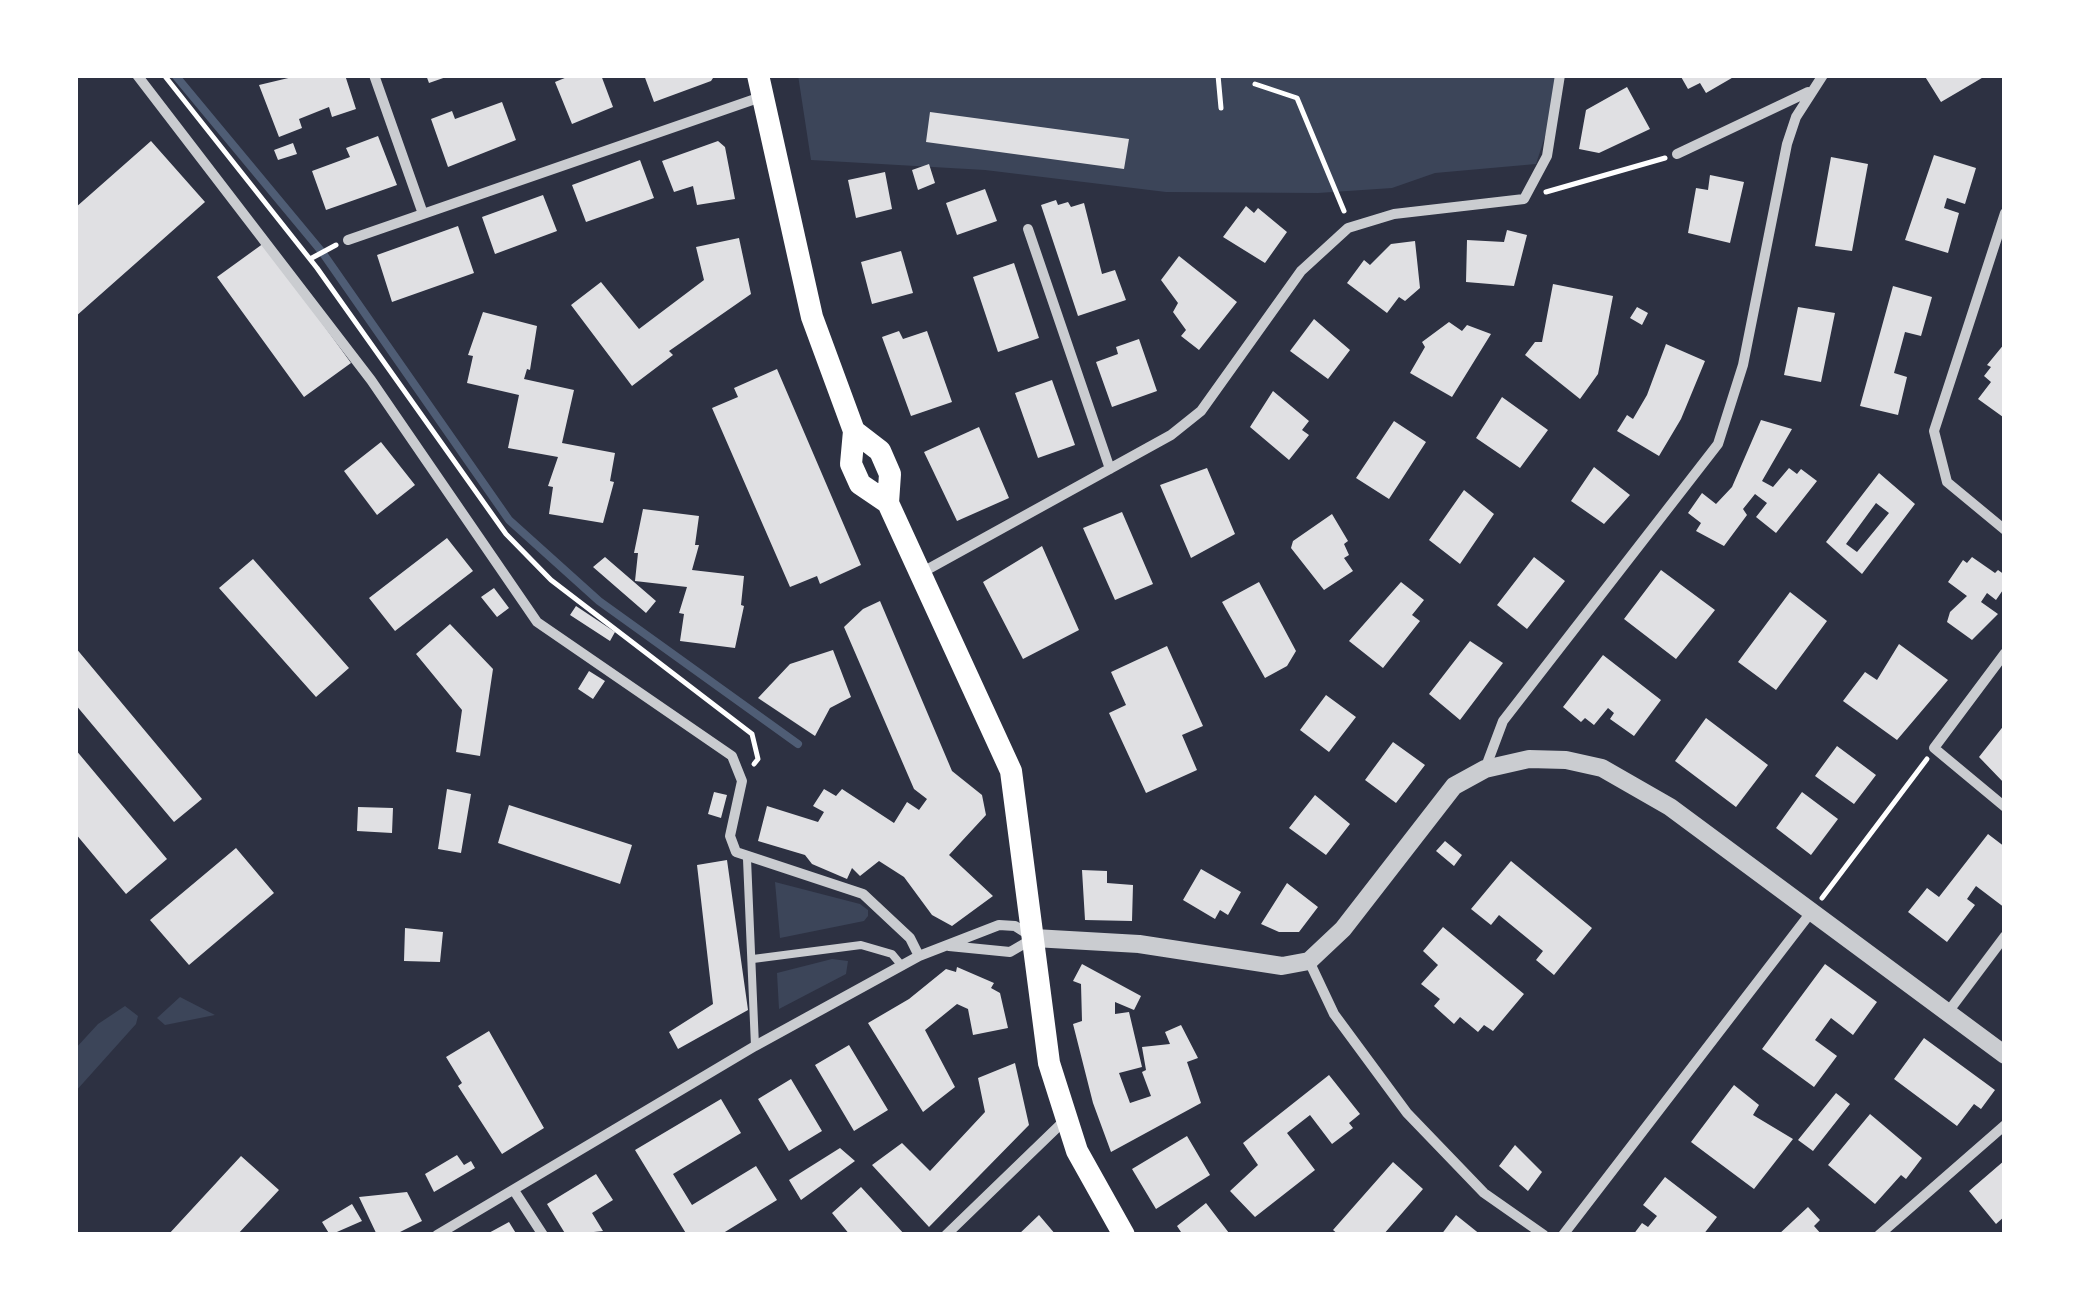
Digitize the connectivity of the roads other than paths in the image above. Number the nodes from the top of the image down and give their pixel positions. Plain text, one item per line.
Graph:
1 (136, 75) edge
2 (374, 75) edge
3 (1560, 75) edge
4 (1823, 75) edge
5 (759, 86) edge
6 (1809, 92) junction
7 (1678, 154) road end
8 (422, 211) junction
9 (2005, 213) edge
10 (1028, 229) dead end
11 (348, 240) dead end
12 (1110, 469) junction
13 (2005, 530) edge
14 (920, 574) junction
15 (2005, 652) edge
16 (1485, 769) junction
17 (2005, 807) edge
18 (746, 858) junction
19 (1813, 910) junction
20 (2005, 936) edge
21 (1034, 938) junction
22 (949, 946) junction
23 (920, 956) junction
24 (753, 959) junction
25 (1309, 961) junction
26 (902, 966) junction
27 (1948, 1012) junction
28 (756, 1046) junction
29 (2005, 1055) edge
30 (1065, 1120) junction
31 (2005, 1124) edge
32 (515, 1192) junction
33 (437, 1235) edge
34 (543, 1235) edge
35 (946, 1235) edge
36 (1124, 1235) edge
37 (1544, 1235) edge
38 (1564, 1235) edge
39 (1879, 1235) edge

1 - 18 street
2 - 8 street
3 - 12 street
4 - 6 street
5 - 8 street
5 - 14 main road
6 - 7 street
6 - 16 street
8 - 11 street
9 - 13 street
10 - 12 street
12 - 14 street
14 - 21 main road
15 - 17 street
16 - 19 street
16 - 25 street
18 - 23 street
18 - 24 lane
19 - 27 street
19 - 38 street
20 - 27 street
21 - 22 street
21 - 22 street
21 - 25 street
21 - 30 main road
22 - 23 street
23 - 26 street
24 - 26 lane
24 - 28 lane
25 - 37 street
26 - 28 street
27 - 29 street
28 - 32 street
30 - 35 street
30 - 36 main road
31 - 39 street
32 - 33 street
32 - 34 street

